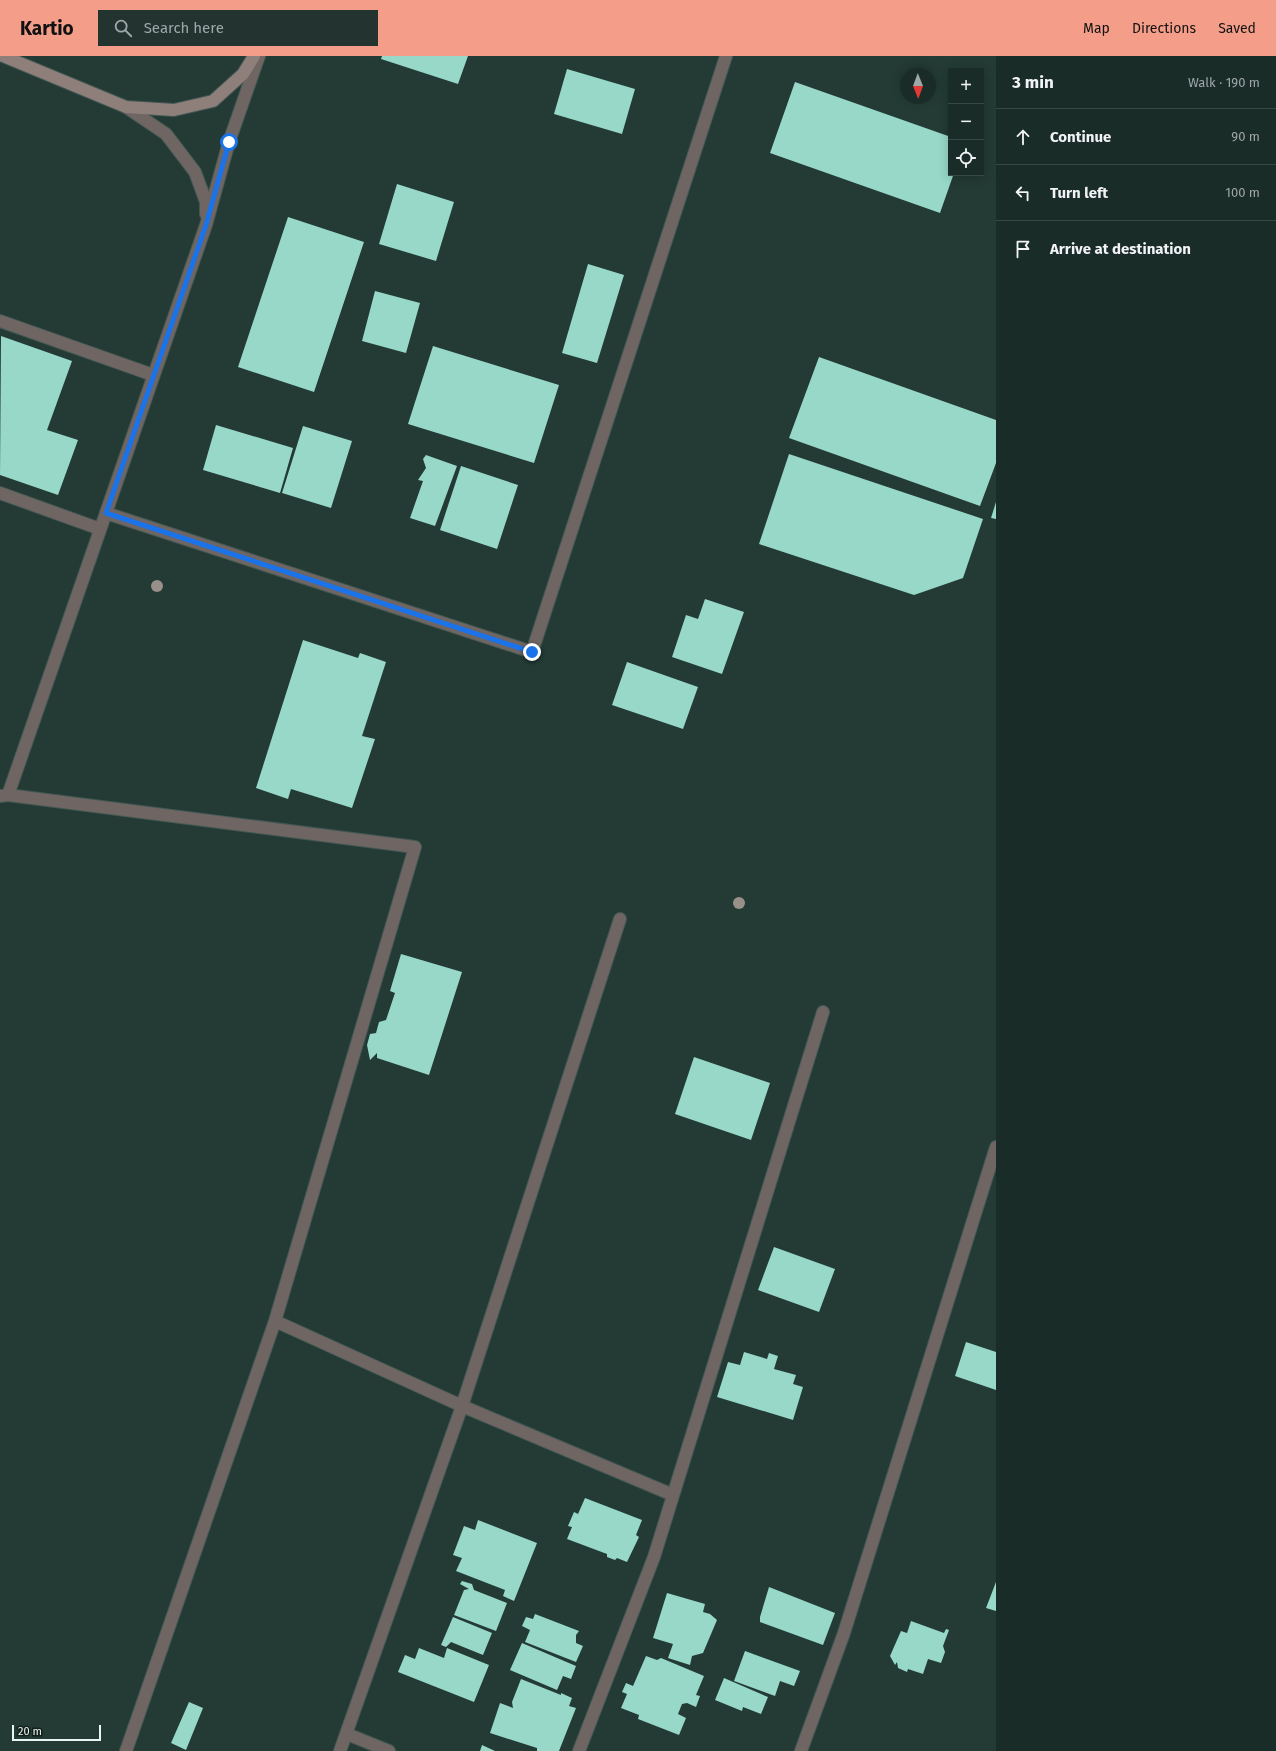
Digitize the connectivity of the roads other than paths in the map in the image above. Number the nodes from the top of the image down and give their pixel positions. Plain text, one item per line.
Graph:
1 (3, 56) edge
2 (254, 56) edge
3 (259, 56) edge
4 (726, 56) edge
5 (126, 107) junction
6 (206, 225) junction
7 (0, 321) edge
8 (154, 375) junction
9 (0, 493) edge
10 (106, 513) junction
11 (100, 529) junction
12 (4, 795) edge
13 (620, 919) dead end
14 (823, 1012) dead end
15 (996, 1147) edge
16 (275, 1321) junction
17 (462, 1406) junction
18 (673, 1495) junction
19 (347, 1734) junction
20 (126, 1751) edge
21 (340, 1751) edge
22 (389, 1751) edge
23 (579, 1751) edge
24 (801, 1751) edge

1 - 5 street
2 - 5 street
3 - 6 street
4 - 10 street
5 - 6 street
6 - 8 street
7 - 8 street
8 - 10 street
9 - 11 street
10 - 11 street
11 - 12 street
12 - 16 street
13 - 17 street
14 - 18 street
15 - 24 street
16 - 17 street
16 - 20 street
17 - 18 street
17 - 19 street
18 - 23 street
19 - 21 street
19 - 22 street

